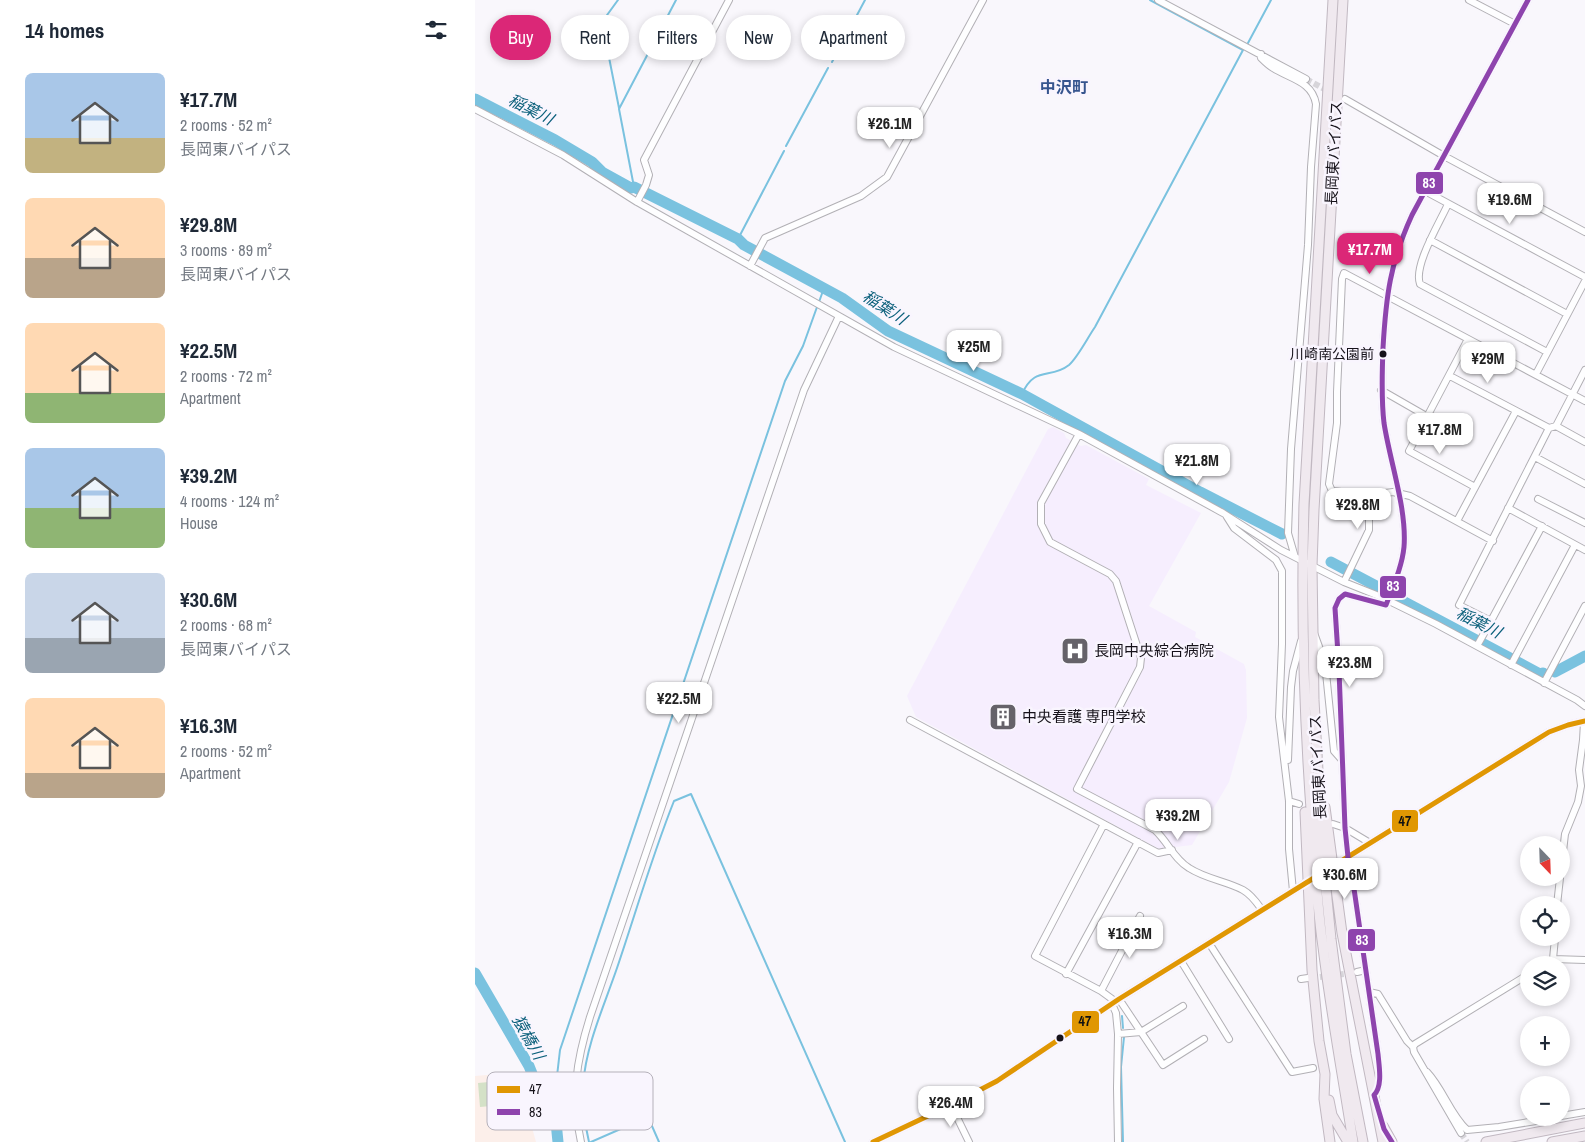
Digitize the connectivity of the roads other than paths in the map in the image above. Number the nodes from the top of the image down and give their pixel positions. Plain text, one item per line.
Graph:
1 (729, 0) edge
2 (983, 0) edge
3 (1158, 0) edge
4 (1343, 0) edge
5 (1348, 0) edge
6 (1469, 0) edge
7 (1528, 0) edge
8 (1333, 2) edge
9 (1515, 24) junction
10 (1261, 54) junction
11 (1306, 79) tunnel mouth
12 (1345, 99) dead end
13 (475, 109) edge
14 (1335, 131) junction
15 (1444, 156) junction
16 (1425, 191) junction
17 (638, 200) junction
18 (1449, 204) junction
19 (1585, 232) edge
20 (1430, 240) junction
21 (752, 264) junction
22 (1585, 279) edge
23 (1387, 295) junction
24 (1567, 314) junction
25 (839, 316) junction
26 (1468, 339) junction
27 (1547, 352) junction
28 (1585, 370) edge
29 (1536, 374) junction
30 (1450, 376) junction
31 (1381, 390) junction
32 (1572, 394) junction
33 (1585, 401) edge
34 (1516, 411) junction
35 (1428, 417) junction
36 (1553, 427) junction
37 (1079, 434) junction
38 (1585, 442) edge
39 (1535, 457) junction
40 (1585, 484) edge
41 (1475, 487) junction
42 (1398, 492) junction
43 (1369, 495) junction
44 (1538, 499) dead end
45 (1507, 508) junction
46 (1223, 513) junction
47 (1457, 521) junction
48 (1585, 523) edge
49 (1541, 526) junction
50 (1493, 541) junction
51 (1575, 545) junction
52 (1585, 550) edge
53 (1299, 559) junction
54 (1313, 566) junction
55 (1345, 579) junction
56 (1388, 600) junction
57 (1585, 606) edge
58 (1491, 620) junction
59 (1303, 632) junction
60 (1314, 632) junction
61 (1477, 646) junction
62 (1511, 665) junction
63 (1543, 683) junction
64 (1304, 697) junction
65 (1585, 706) edge
66 (910, 720) dead end
67 (1584, 722) edge
68 (1315, 737) junction
69 (1342, 760) junction
70 (1286, 779) junction
71 (1289, 801) junction
72 (1299, 804) dead end
73 (1104, 824) junction
74 (1333, 824) dead end
75 (1345, 828) junction
76 (1565, 836) edge
77 (1138, 842) junction
78 (1370, 844) junction
79 (1172, 850) junction
80 (1348, 857) junction
81 (1338, 863) dead end
82 (1304, 884) dead end
83 (1293, 890) junction
84 (1262, 910) junction
85 (1140, 916) dead end
86 (1209, 943) junction
87 (1570, 960) edge
88 (1585, 960) edge
89 (1181, 961) junction
90 (1366, 970) junction
91 (1357, 972) tunnel mouth
92 (1066, 974) junction
93 (1520, 980) edge
94 (1101, 991) junction
95 (1369, 992) junction
96 (1119, 999) junction
97 (1111, 1004) junction
98 (1183, 1006) dead end
99 (1141, 1032) junction
100 (1118, 1034) junction
101 (1204, 1039) dead end
102 (1229, 1039) dead end
103 (1413, 1047) junction
104 (1420, 1064) junction
105 (1313, 1068) dead end
106 (576, 1072) edge
107 (1325, 1074) junction
108 (1374, 1095) junction
109 (951, 1106) junction
110 (1585, 1112) edge
111 (1570, 1114) edge
112 (1355, 1122) junction
113 (1520, 1123) edge
114 (1585, 1123) edge
115 (1461, 1133) tunnel mouth
116 (1585, 1136) edge
117 (1380, 1139) edge
118 (873, 1142) edge
119 (969, 1142) edge
120 (1119, 1142) edge
121 (1330, 1142) edge
122 (1348, 1142) edge
123 (1353, 1142) edge
124 (1363, 1142) edge
125 (1392, 1142) edge
126 (1486, 1142) edge
127 (1552, 1142) edge

1 - 17 street
2 - 21 street
3 - 10 street
4 - 14 highway, 長岡東バイパス
5 - 14 highway
6 - 9 street
7 - 9 street
8 - 53 highway, 長岡東バイパス
9 - 15 street
10 - 11 street
10 - 53 street
12 - 15 street
13 - 17 street
14 - 54 highway, 長岡東バイパス
15 - 16 street
15 - 19 street
16 - 18 street
16 - 23 street
17 - 21 street
18 - 20 street
18 - 22 street
20 - 24 street
20 - 27 street
21 - 25 street
22 - 24 street
23 - 26 street
23 - 31 street
23 - 43 street
24 - 27 street
25 - 37 street
25 - 106 street
26 - 29 street
26 - 30 street
27 - 29 street
28 - 32 street
29 - 32 street
30 - 34 street
30 - 35 street
31 - 35 street
31 - 42 street
32 - 33 street
32 - 36 street
34 - 36 street
34 - 41 street
35 - 41 street
36 - 38 street
36 - 39 street
37 - 46 street
37 - 79 street
39 - 40 street
39 - 45 street
41 - 47 street
42 - 43 street
42 - 47 street
42 - 56 street
43 - 55 street
44 - 48 street
45 - 49 street
45 - 50 street
46 - 53 street
46 - 70 street
47 - 50 street
49 - 51 street
49 - 58 street
50 - 58 street
51 - 52 street
51 - 62 street
53 - 54 street
53 - 59 highway, 長岡東バイパス
54 - 55 street
54 - 60 highway, 長岡東バイパス
55 - 56 street
56 - 61 street
56 - 69 street
57 - 63 street
58 - 61 street
59 - 64 highway, 長岡東バイパス
59 - 70 street
60 - 68 highway, 長岡東バイパス
60 - 69 street
61 - 62 street
62 - 63 street
63 - 65 street
64 - 107 highway
64 - 112 highway, 長岡東バイパス
66 - 73 street
67 - 76 street
67 - 78 street
68 - 108 highway
68 - 112 highway, 長岡東バイパス
69 - 75 street
70 - 71 street
71 - 72 street
71 - 83 street
73 - 77 street
73 - 92 street
74 - 75 street
75 - 78 street
75 - 80 street
77 - 79 street
77 - 92 street
78 - 80 street
79 - 84 street
80 - 81 street
80 - 90 street
82 - 83 street
83 - 84 street
84 - 86 street
85 - 94 street
86 - 89 street
86 - 105 street
87 - 88 street
89 - 96 street
89 - 102 street
90 - 91 street
90 - 95 street
92 - 94 street
93 - 103 street
94 - 97 street
95 - 103 street
95 - 108 street
96 - 97 street
96 - 99 street
97 - 100 street
97 - 109 street
98 - 99 street
99 - 100 street
99 - 101 street
100 - 120 street
103 - 104 street
104 - 113 street
104 - 115 street
107 - 121 highway
107 - 122 highway
108 - 117 highway
108 - 125 highway
109 - 118 street
109 - 119 street
110 - 111 street
112 - 123 highway, 長岡東バイパス
112 - 124 highway, 長岡東バイパス
114 - 126 highway
116 - 127 highway

